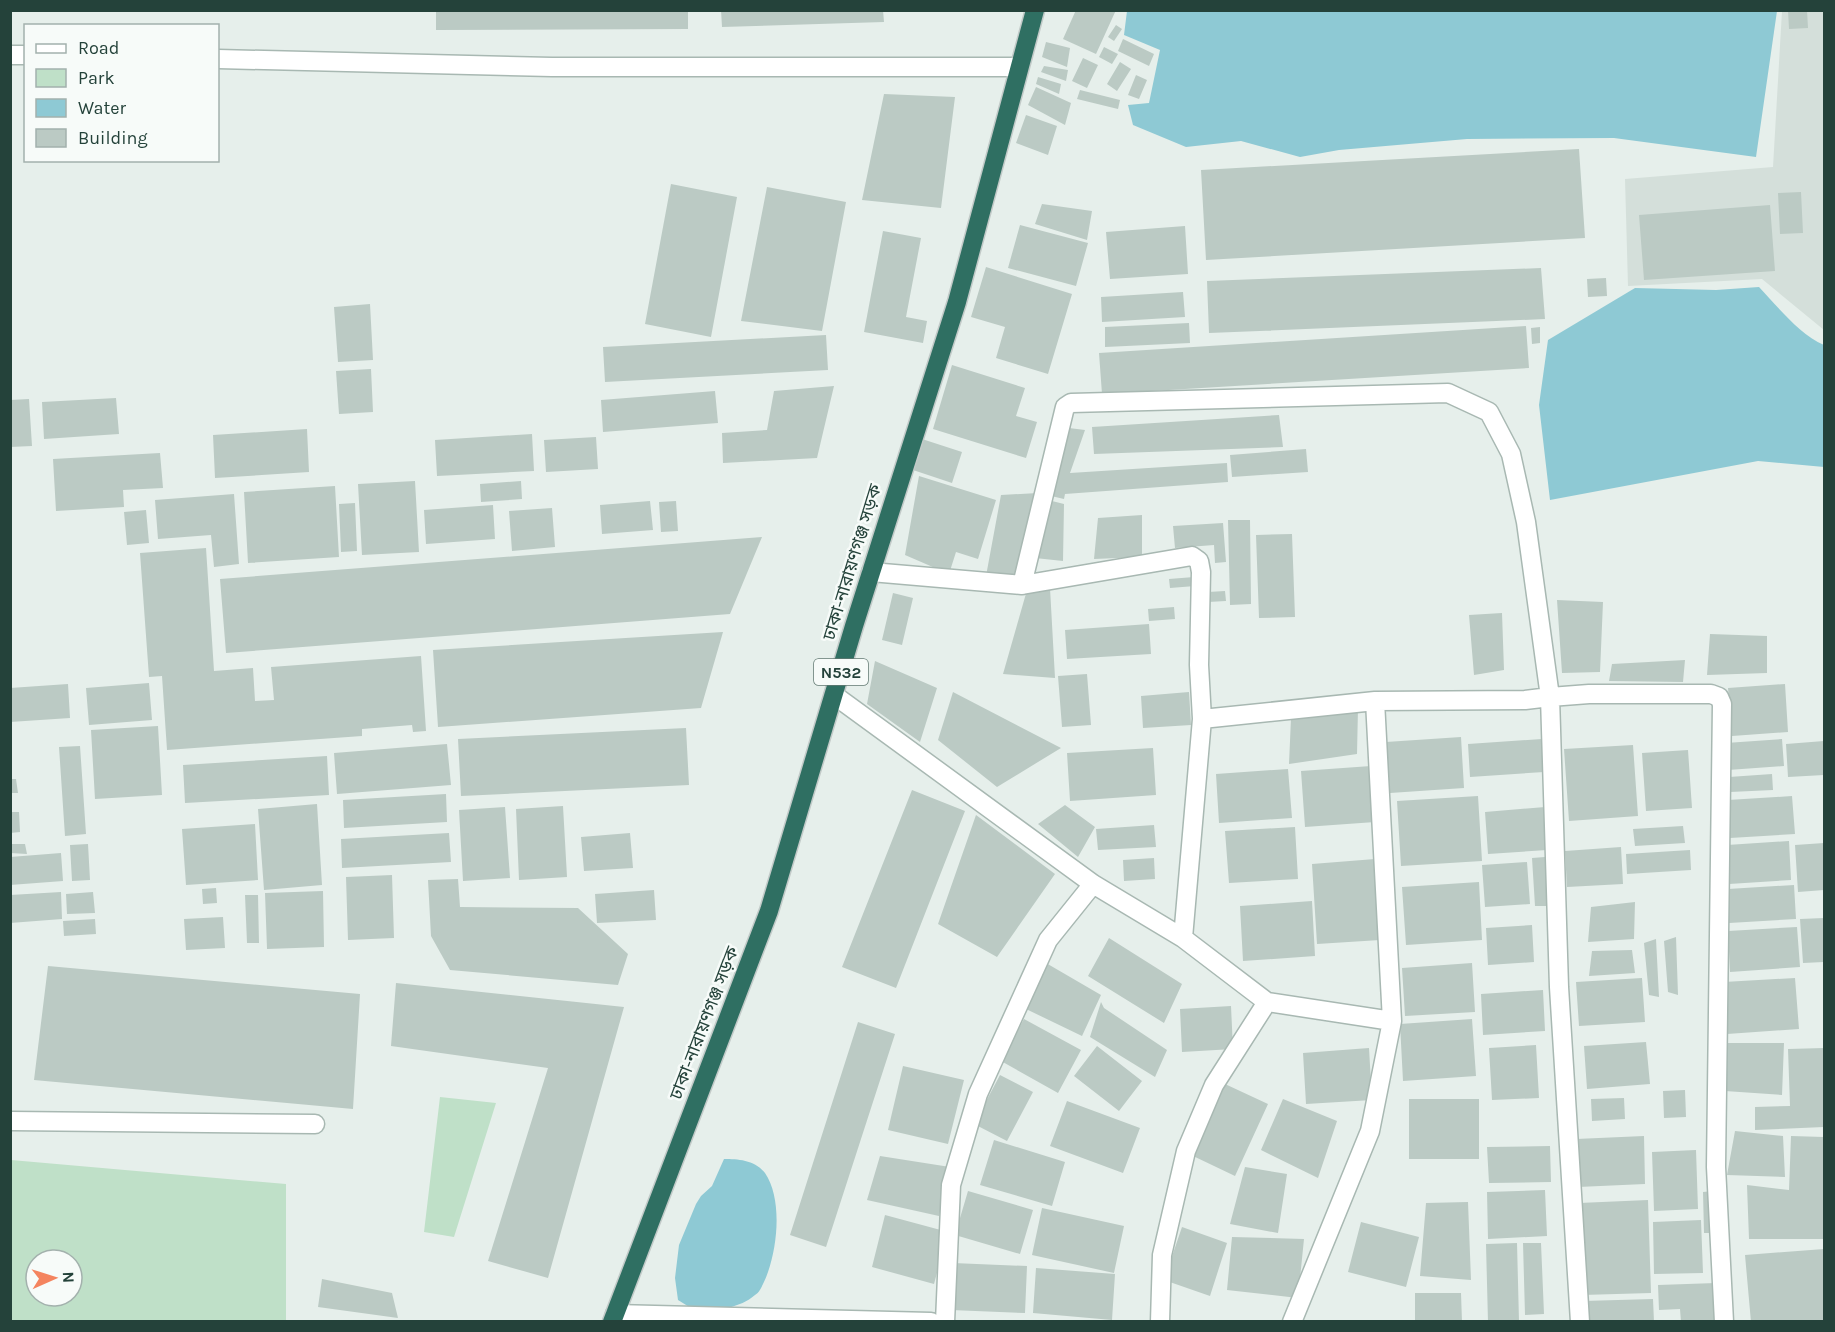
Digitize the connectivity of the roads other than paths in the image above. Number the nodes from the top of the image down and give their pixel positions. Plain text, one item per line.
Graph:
1 (1035, 10) edge
2 (219, 59) edge
3 (1019, 67) junction
4 (871, 572) junction
5 (1022, 585) junction
6 (834, 695) junction
7 (1550, 697) junction
8 (1380, 701) junction
9 (1202, 719) junction
10 (1093, 884) junction
11 (1184, 938) junction
12 (1267, 1002) junction
13 (1392, 1021) junction
14 (10, 1122) edge
15 (315, 1124) dead end
16 (614, 1318) edge
17 (931, 1322) edge
18 (945, 1322) edge
19 (1160, 1322) edge
20 (1292, 1322) edge
21 (1580, 1322) edge
22 (1724, 1322) edge

1 - 3 highway, ঢাকা-নারায়ণগঞ্জ সড়ক / N532
2 - 3 street
3 - 4 highway, ঢাকা-নারায়ণগঞ্জ সড়ক / N532
4 - 5 street
4 - 6 highway, ঢাকা-নারায়ণগঞ্জ সড়ক / N532
5 - 7 street
5 - 9 street
6 - 10 street
6 - 16 highway, ঢাকা-নারায়ণগঞ্জ সড়ক / N532
7 - 8 street
7 - 21 street
7 - 22 street
8 - 9 street
8 - 13 street
9 - 11 street
10 - 11 street
10 - 18 street
11 - 12 street
12 - 13 street
12 - 19 street
13 - 20 street
14 - 15 street
16 - 17 street

